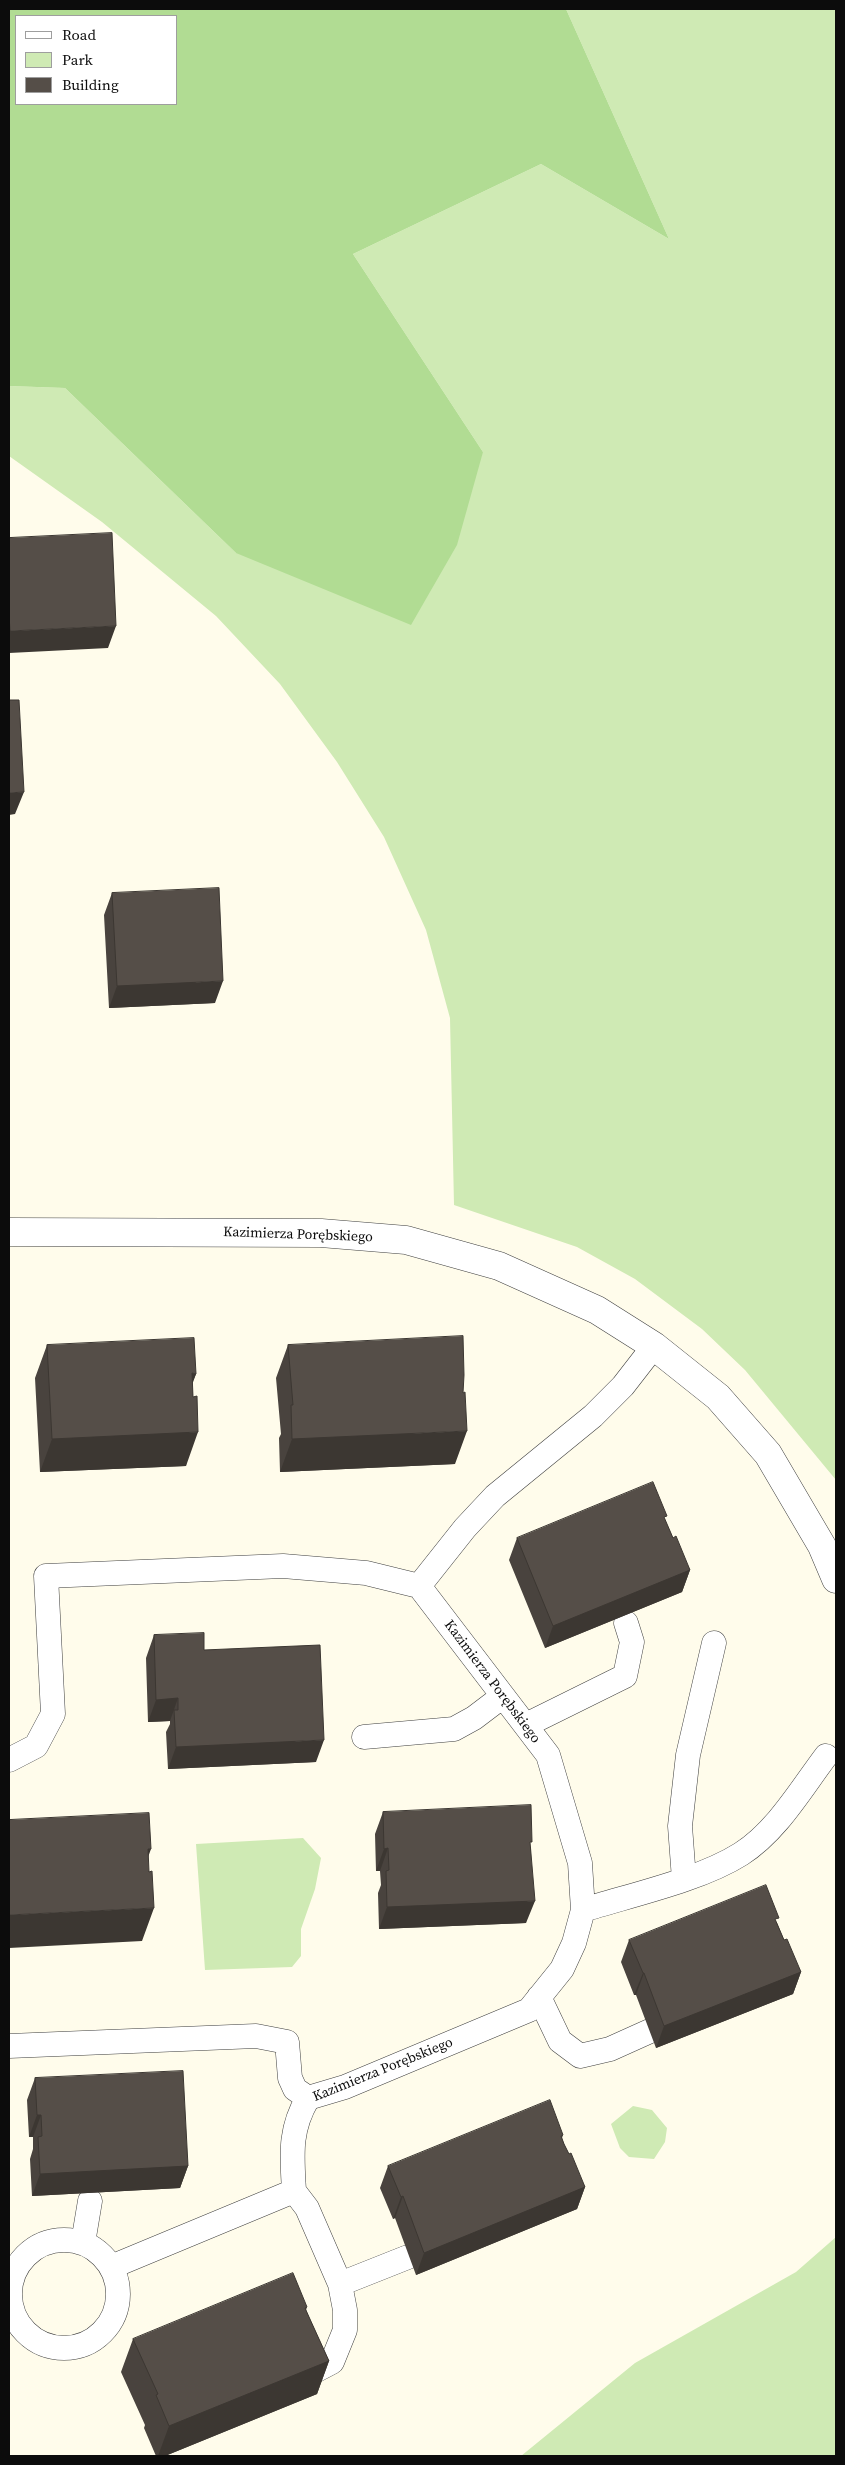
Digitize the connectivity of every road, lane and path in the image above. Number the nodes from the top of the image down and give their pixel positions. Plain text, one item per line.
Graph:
1 (9, 1232) edge
2 (654, 1346) junction
3 (836, 1578) edge
4 (419, 1586) junction
5 (626, 1623) edge
6 (714, 1643) dead end
7 (503, 1696) junction
8 (526, 1725) junction
9 (364, 1737) dead end
10 (826, 1756) dead end
11 (9, 1760) edge
12 (684, 1879) junction
13 (583, 1910) junction
14 (539, 1997) junction
15 (650, 2031) dead end
16 (9, 2046) edge
17 (308, 2098) junction
18 (294, 2191) junction
19 (90, 2201) dead end
20 (83, 2243) junction
21 (408, 2256) dead end
22 (111, 2267) junction
23 (340, 2284) junction
24 (309, 2374) edge

1 - 2 street, Kazimierza Porębskiego
2 - 3 street, Kazimierza Porębskiego
2 - 4 lane
4 - 7 lane, Kazimierza Porębskiego
4 - 11 lane
5 - 8 lane
6 - 12 lane
7 - 8 lane, Kazimierza Porębskiego
7 - 9 lane
8 - 13 lane, Kazimierza Porębskiego
10 - 12 lane
12 - 13 lane
13 - 14 lane, Kazimierza Porębskiego
14 - 15 lane
14 - 17 lane, Kazimierza Porębskiego
16 - 17 lane
17 - 18 lane, Kazimierza Porębskiego
18 - 22 lane
18 - 23 lane
19 - 20 lane
20 - 22 lane
20 - 22 lane
21 - 23 lane
23 - 24 lane

